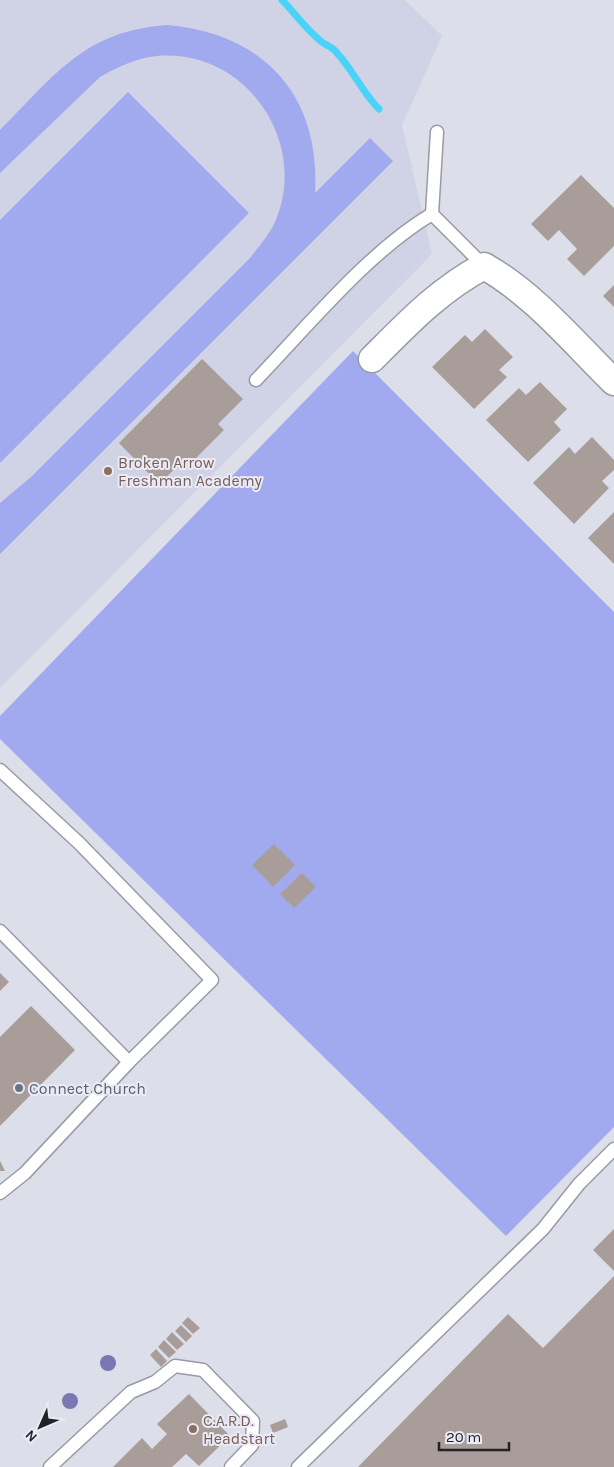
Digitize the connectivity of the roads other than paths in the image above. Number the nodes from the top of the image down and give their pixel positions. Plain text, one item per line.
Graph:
1 (437, 132) dead end
2 (432, 214) junction
3 (484, 266) junction
4 (372, 359) dead end
5 (256, 380) dead end
6 (614, 382) edge
7 (0, 770) edge
8 (0, 931) edge
9 (129, 1062) junction
10 (614, 1149) edge
11 (0, 1193) edge
12 (50, 1467) edge
13 (231, 1467) edge
14 (298, 1467) edge

1 - 2 lane
2 - 3 lane
2 - 5 lane
3 - 4 street
3 - 6 street
7 - 9 lane
8 - 9 lane
9 - 11 lane
10 - 14 lane
12 - 13 lane

